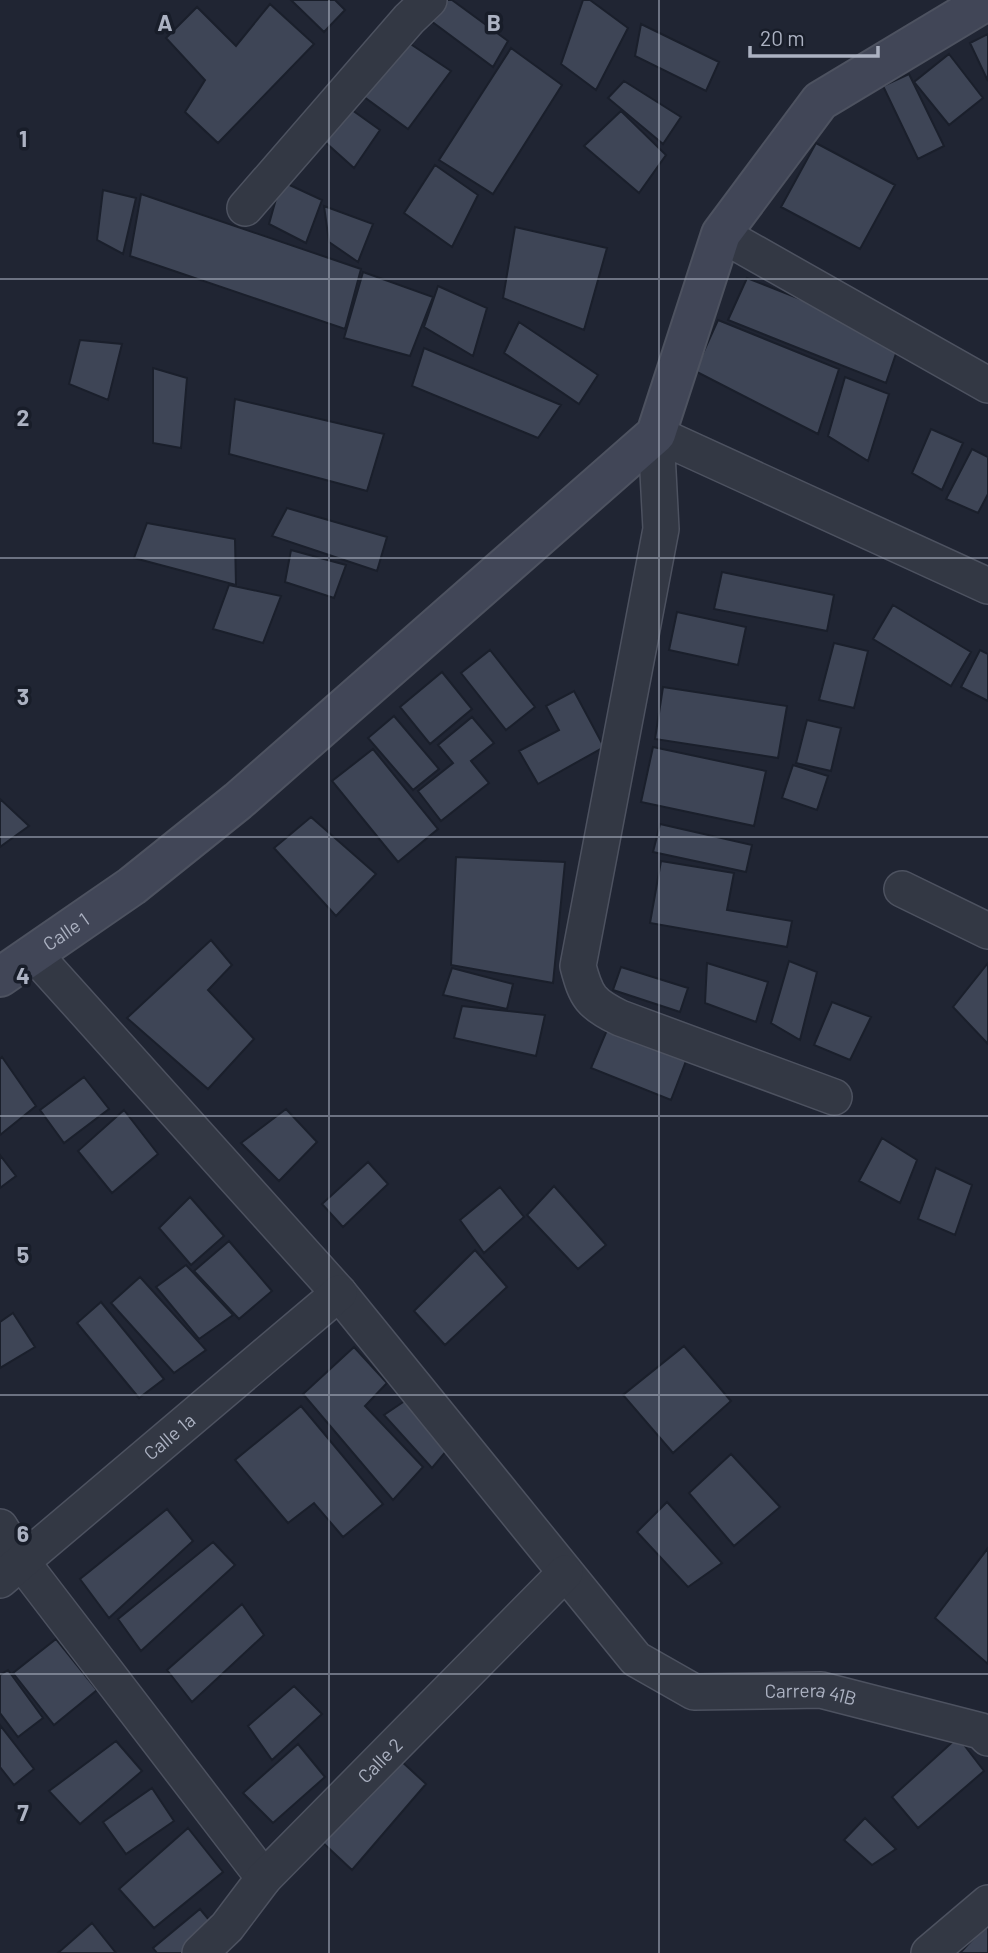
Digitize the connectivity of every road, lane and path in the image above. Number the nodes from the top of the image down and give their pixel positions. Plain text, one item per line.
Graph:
1 (429, 0) edge
2 (988, 0) edge
3 (245, 208) dead end
4 (721, 234) junction
5 (988, 385) edge
6 (656, 434) junction
7 (988, 586) edge
8 (902, 889) dead end
9 (988, 931) edge
10 (34, 954) junction
11 (0, 977) edge
12 (834, 1097) dead end
13 (338, 1293) junction
14 (0, 1527) edge
15 (11, 1570) edge
16 (565, 1573) junction
17 (988, 1738) edge
18 (264, 1878) junction
19 (988, 1903) edge
20 (200, 1953) edge
21 (929, 1953) edge

1 - 3 street
2 - 4 main road
4 - 5 street
4 - 6 main road
6 - 7 street
6 - 10 main road, Calle 1
6 - 12 street
8 - 9 street
10 - 11 main road, Calle 1
10 - 13 street
13 - 15 street, Calle 1a
13 - 16 street
14 - 15 street
15 - 18 street
16 - 17 street, Carrera 41B
16 - 18 street, Calle 2
18 - 20 street, Calle 2
19 - 21 street

